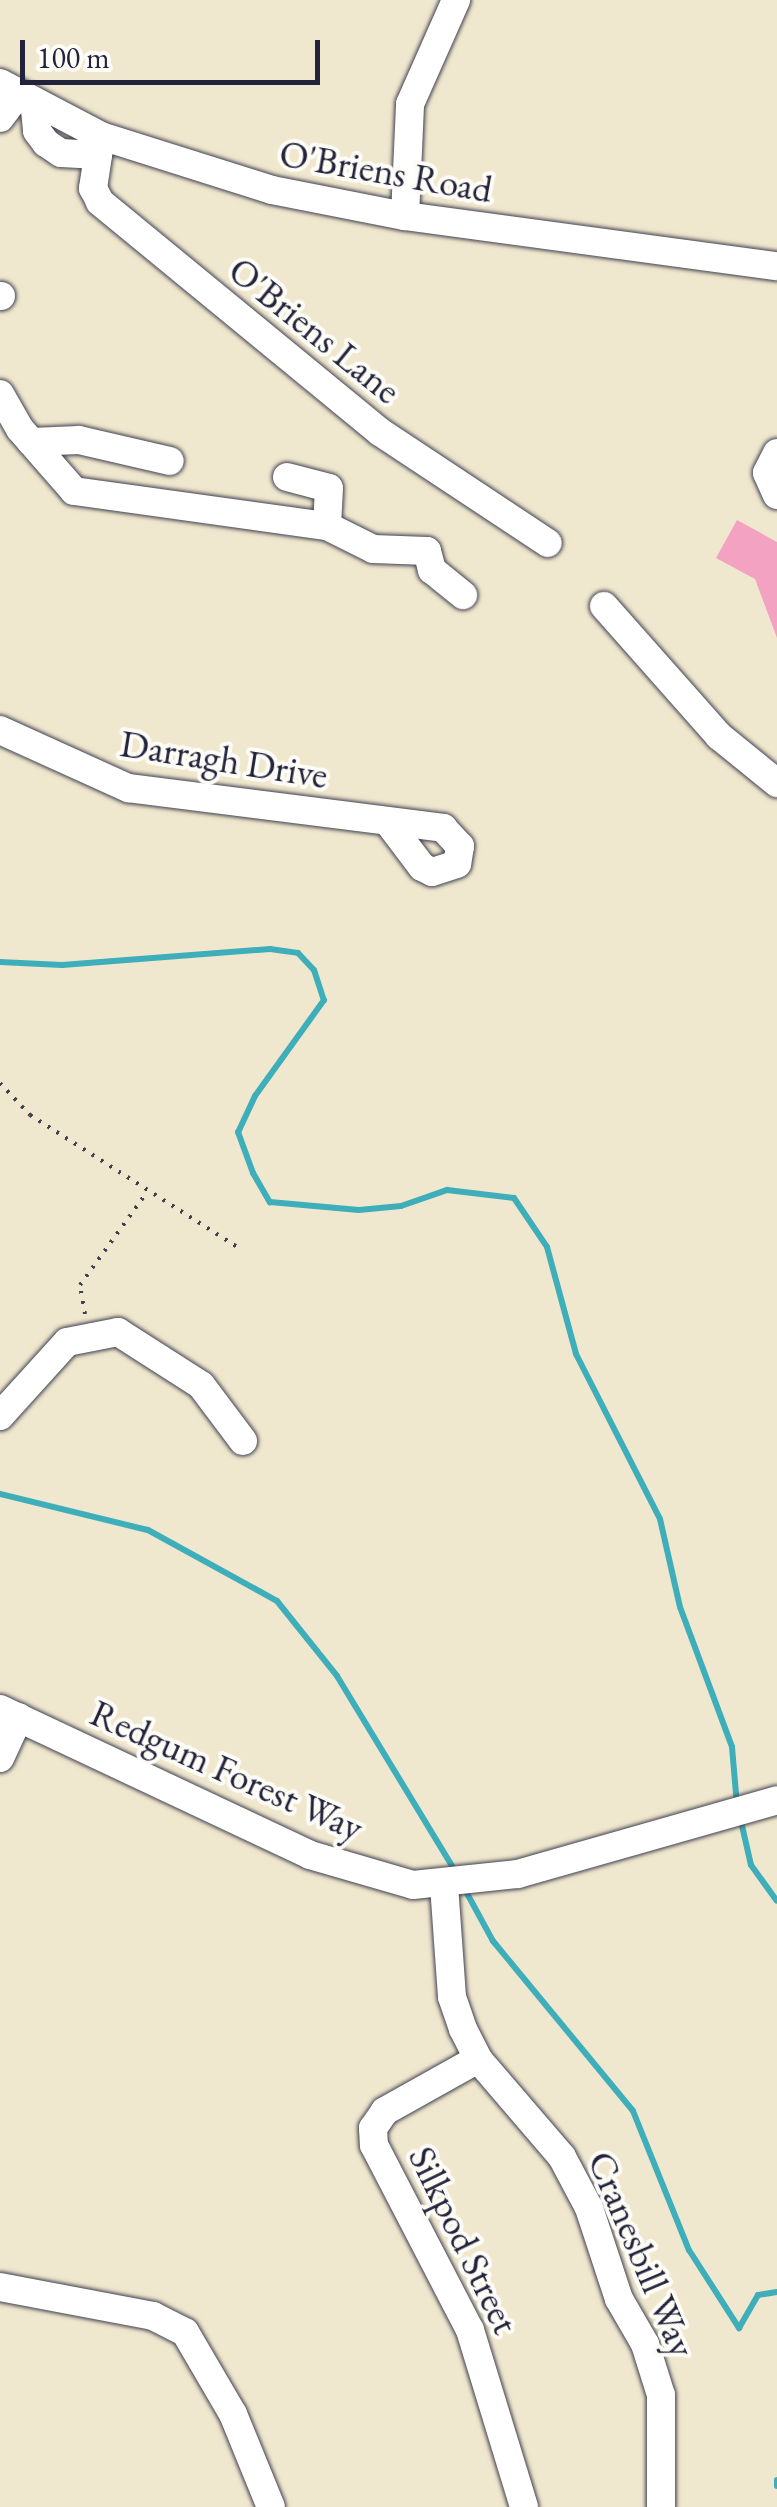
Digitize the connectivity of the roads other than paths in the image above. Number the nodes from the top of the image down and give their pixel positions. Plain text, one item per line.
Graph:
1 (456, 0) edge
2 (18, 92) edge
3 (0, 118) edge
4 (99, 145) junction
5 (405, 216) junction
6 (777, 266) edge
7 (0, 394) edge
8 (31, 442) junction
9 (777, 453) edge
10 (170, 461) dead end
11 (287, 478) dead end
12 (777, 495) edge
13 (327, 526) junction
14 (548, 543) dead end
15 (463, 595) dead end
16 (604, 606) dead end
17 (0, 730) edge
18 (777, 783) edge
19 (388, 822) dead end
20 (0, 1416) edge
21 (243, 1441) dead end
22 (9, 1713) edge
23 (0, 1758) edge
24 (777, 1800) edge
25 (444, 1884) junction
26 (478, 2060) junction
27 (0, 2287) edge
28 (271, 2507) edge
29 (524, 2507) edge
30 (662, 2507) edge

1 - 5 street
2 - 3 street
2 - 4 street, O'Briens Road
4 - 5 street, O'Briens Road
4 - 14 street, O'Briens Lane
5 - 6 street, O'Briens Road
7 - 8 street
8 - 10 street
8 - 13 street
9 - 12 street
11 - 13 street
13 - 15 street
16 - 18 street
17 - 19 street, Darragh Drive
20 - 21 street
22 - 23 street
22 - 25 street, Redgum Forest Way
24 - 25 street, Redgum Forest Way
25 - 26 street, Cranesbill Way
26 - 29 street, Silkpod Street
26 - 30 street, Cranesbill Way
27 - 28 street

